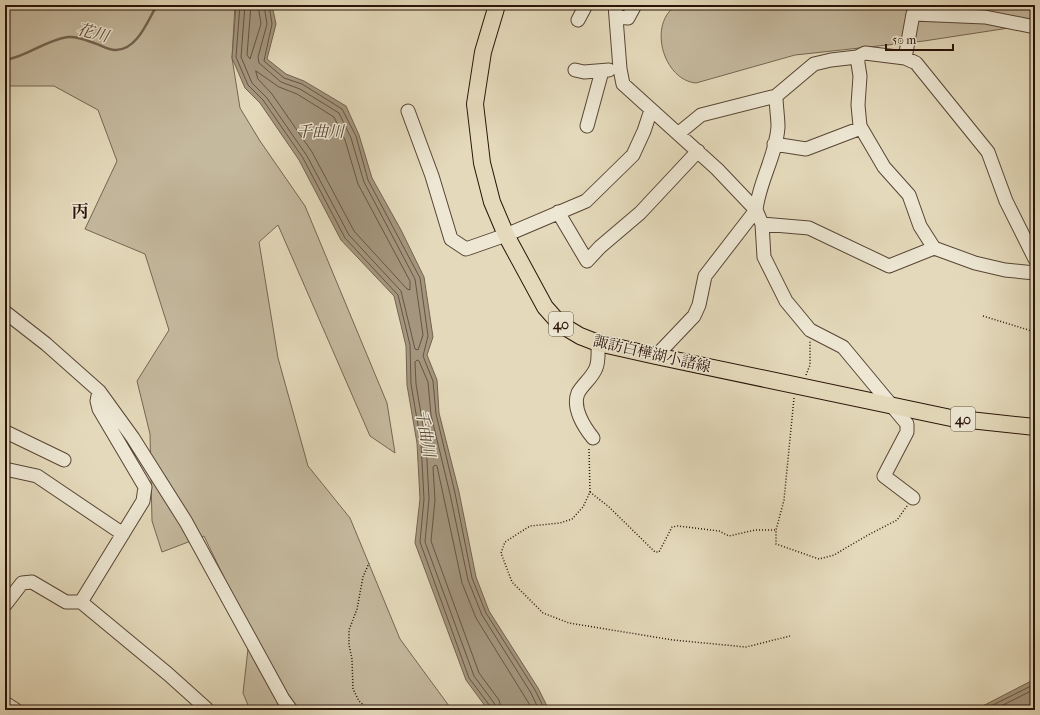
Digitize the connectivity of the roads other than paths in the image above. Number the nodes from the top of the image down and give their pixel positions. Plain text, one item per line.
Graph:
1 (497, 5) edge
2 (586, 5) edge
3 (635, 5) edge
4 (616, 11) edge
5 (578, 20) dead end
6 (1035, 27) edge
7 (857, 57) junction
8 (905, 58) junction
9 (620, 69) junction
10 (575, 70) dead end
11 (602, 71) junction
12 (776, 96) junction
13 (651, 110) junction
14 (408, 111) dead end
15 (587, 126) dead end
16 (861, 128) junction
17 (679, 133) junction
18 (774, 144) junction
19 (698, 152) junction
20 (756, 210) junction
21 (558, 212) junction
22 (762, 224) junction
23 (506, 235) junction
24 (934, 248) junction
25 (1035, 259) edge
26 (1035, 273) edge
27 (5, 312) edge
28 (598, 343) junction
29 (656, 356) junction
30 (99, 391) junction
31 (891, 405) junction
32 (1035, 427) edge
33 (5, 435) edge
34 (593, 438) road end
35 (64, 460) dead end
36 (5, 469) edge
37 (913, 498) road end
38 (123, 534) junction
39 (81, 602) junction
40 (5, 605) edge
41 (5, 703) edge
42 (207, 709) edge
43 (16, 710) edge
44 (291, 710) edge

1 - 23 main road, 諏訪白樺湖小諸線 / 40
2 - 5 street
3 - 4 street
4 - 9 street
6 - 8 street
7 - 8 street
7 - 12 street
7 - 16 street
8 - 25 street
9 - 11 street
9 - 13 street
10 - 11 street
11 - 15 street
12 - 17 street
12 - 18 street
13 - 17 street
13 - 21 street
14 - 23 street
16 - 18 street
16 - 24 street
17 - 19 street
18 - 20 street
19 - 20 street
19 - 21 street
20 - 22 street
20 - 29 street
21 - 23 street
22 - 24 street
22 - 31 street
23 - 28 main road, 諏訪白樺湖小諸線 / 40
24 - 26 street
27 - 30 street
28 - 29 main road, 諏訪白樺湖小諸線 / 40
28 - 34 street
29 - 31 main road, 諏訪白樺湖小諸線 / 40
30 - 38 street
30 - 44 street
31 - 32 main road, 諏訪白樺湖小諸線 / 40
31 - 37 street
33 - 35 street
36 - 38 street
38 - 39 street
39 - 40 street
39 - 42 street
41 - 43 street

